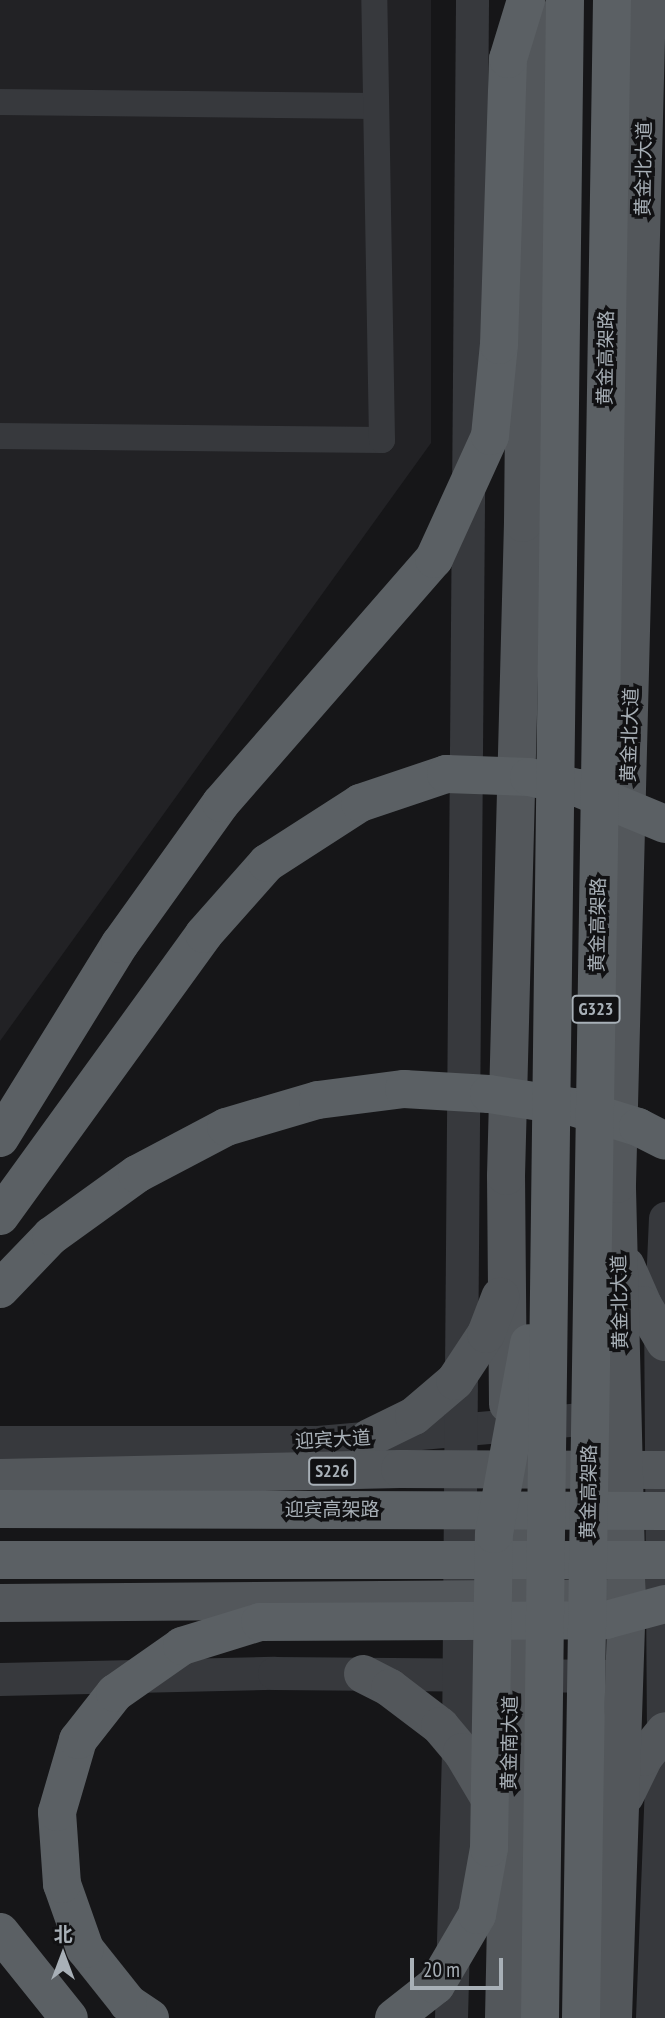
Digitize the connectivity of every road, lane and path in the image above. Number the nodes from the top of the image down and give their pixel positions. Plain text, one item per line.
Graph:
1 (374, 0) edge
2 (472, 0) edge
3 (527, 0) edge
4 (565, 0) edge
5 (612, 0) edge
6 (647, 0) edge
7 (0, 102) edge
8 (375, 106) junction
9 (0, 436) edge
10 (665, 824) edge
11 (0, 1138) edge
12 (665, 1141) edge
13 (0, 1216) edge
14 (665, 1218) edge
15 (548, 1241) junction
16 (618, 1242) junction
17 (507, 1253) junction
18 (0, 1289) edge
19 (662, 1338) edge
20 (462, 1372) junction
21 (663, 1413) edge
22 (622, 1416) junction
23 (509, 1426) junction
24 (461, 1430) junction
25 (369, 1438) junction
26 (0, 1442) edge
27 (509, 1468) junction
28 (461, 1469) junction
29 (663, 1470) edge
30 (623, 1471) junction
31 (0, 1478) edge
32 (0, 1509) edge
33 (665, 1511) edge
34 (0, 1560) edge
35 (665, 1560) edge
36 (460, 1599) junction
37 (513, 1599) junction
38 (655, 1600) edge
39 (0, 1603) edge
40 (363, 1674) junction
41 (459, 1675) junction
42 (511, 1675) junction
43 (625, 1676) junction
44 (664, 1677) edge
45 (0, 1679) edge
46 (664, 1732) edge
47 (458, 1747) junction
48 (622, 1804) junction
49 (508, 1841) junction
50 (620, 1877) junction
51 (662, 1906) edge
52 (0, 1933) edge
53 (69, 2018) edge
54 (150, 2018) edge
55 (394, 2018) edge
56 (451, 2018) edge
57 (505, 2018) edge
58 (540, 2018) edge
59 (580, 2018) edge
60 (613, 2018) edge
61 (652, 2018) edge

1 - 8 street
2 - 20 street
3 - 11 highway, bridge
3 - 17 main road
4 - 15 highway, G323, bridge
5 - 59 highway, 黄金高架路 / G323, bridge
6 - 16 main road, 黄金北大道
7 - 8 street
8 - 9 street
10 - 13 highway, bridge
12 - 18 highway, bridge
14 - 19 street
15 - 55 highway, bridge
15 - 58 highway, G323, bridge
16 - 19 main road
16 - 22 main road, 黄金北大道
17 - 20 main road
17 - 23 main road
19 - 21 street
20 - 24 street
20 - 25 main road
21 - 22 street, 迎宾大道
21 - 29 street
22 - 23 street, 迎宾大道
22 - 30 main road, 黄金北大道
23 - 24 street, 迎宾大道
23 - 27 main road
24 - 25 street, 迎宾大道
24 - 28 street
25 - 26 street, 迎宾大道
27 - 28 main road, 迎宾大道 / S226
27 - 30 main road, 迎宾大道 / S226
27 - 37 main road, 黄金南大道
28 - 31 main road, 迎宾大道 / S226
28 - 36 street
29 - 30 main road, 迎宾大道 / S226
29 - 38 street
30 - 38 main road
32 - 33 highway, 迎宾高架路, bridge
34 - 35 highway, bridge
36 - 37 main road
36 - 39 main road
36 - 41 street
37 - 38 main road
37 - 42 main road, 黄金南大道
38 - 43 main road
38 - 44 street
38 - 54 highway, bridge
40 - 41 street
40 - 45 street
40 - 47 main road
41 - 42 street
41 - 47 street
42 - 43 street
42 - 49 main road, 黄金南大道
43 - 44 street
43 - 48 main road
44 - 46 street
46 - 48 main road
46 - 51 street
47 - 49 main road
47 - 56 street
48 - 50 main road
49 - 57 main road, 黄金南大道
50 - 51 street
50 - 60 main road
51 - 61 street
52 - 53 highway

